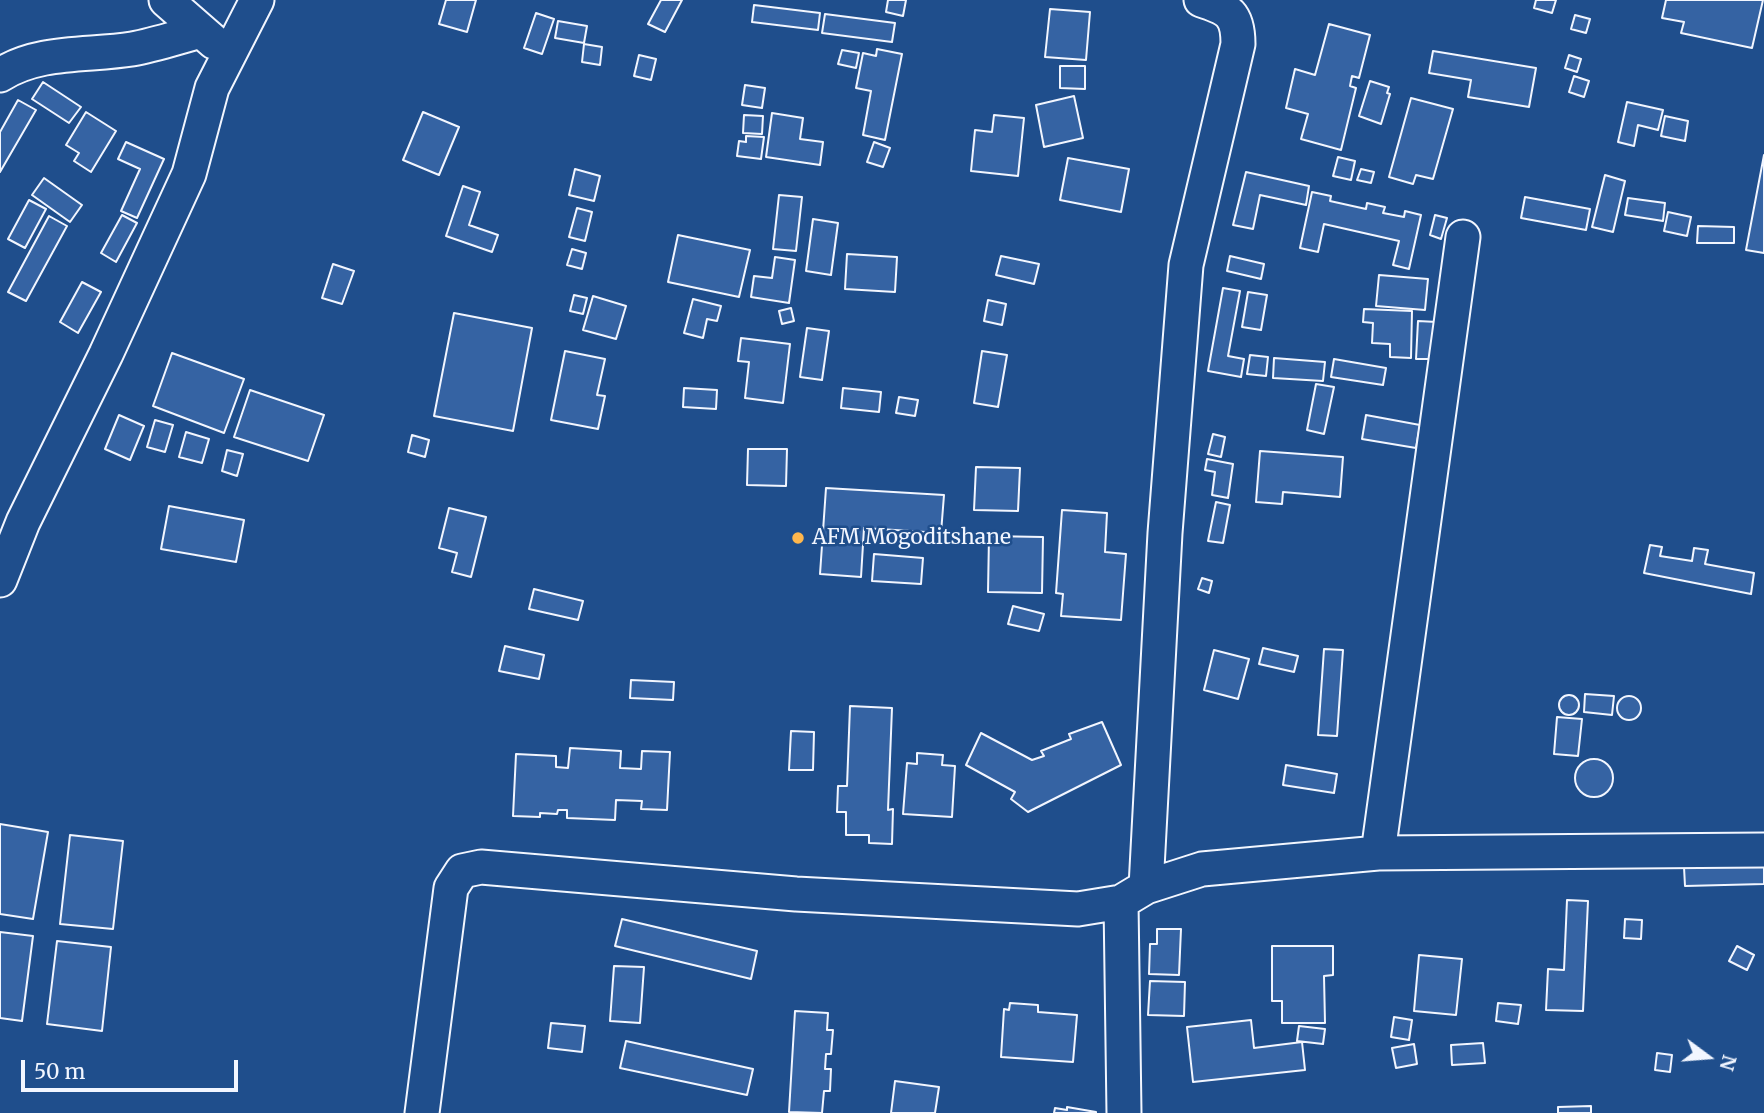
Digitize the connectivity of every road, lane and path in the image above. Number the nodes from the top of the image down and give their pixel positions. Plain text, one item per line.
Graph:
1 (166, 0) edge
2 (257, 0) edge
3 (1201, 0) edge
4 (201, 31) junction
5 (228, 55) junction
6 (0, 75) edge
7 (1462, 237) dead end
8 (0, 580) edge
9 (1764, 850) edge
10 (1377, 853) junction
11 (1133, 894) junction
12 (422, 1113) edge
13 (1124, 1113) edge

1 - 4 street
2 - 5 street
3 - 11 street
4 - 5 street
4 - 6 street
5 - 8 street
7 - 10 street
9 - 10 street
10 - 11 street
11 - 12 street
11 - 13 street

